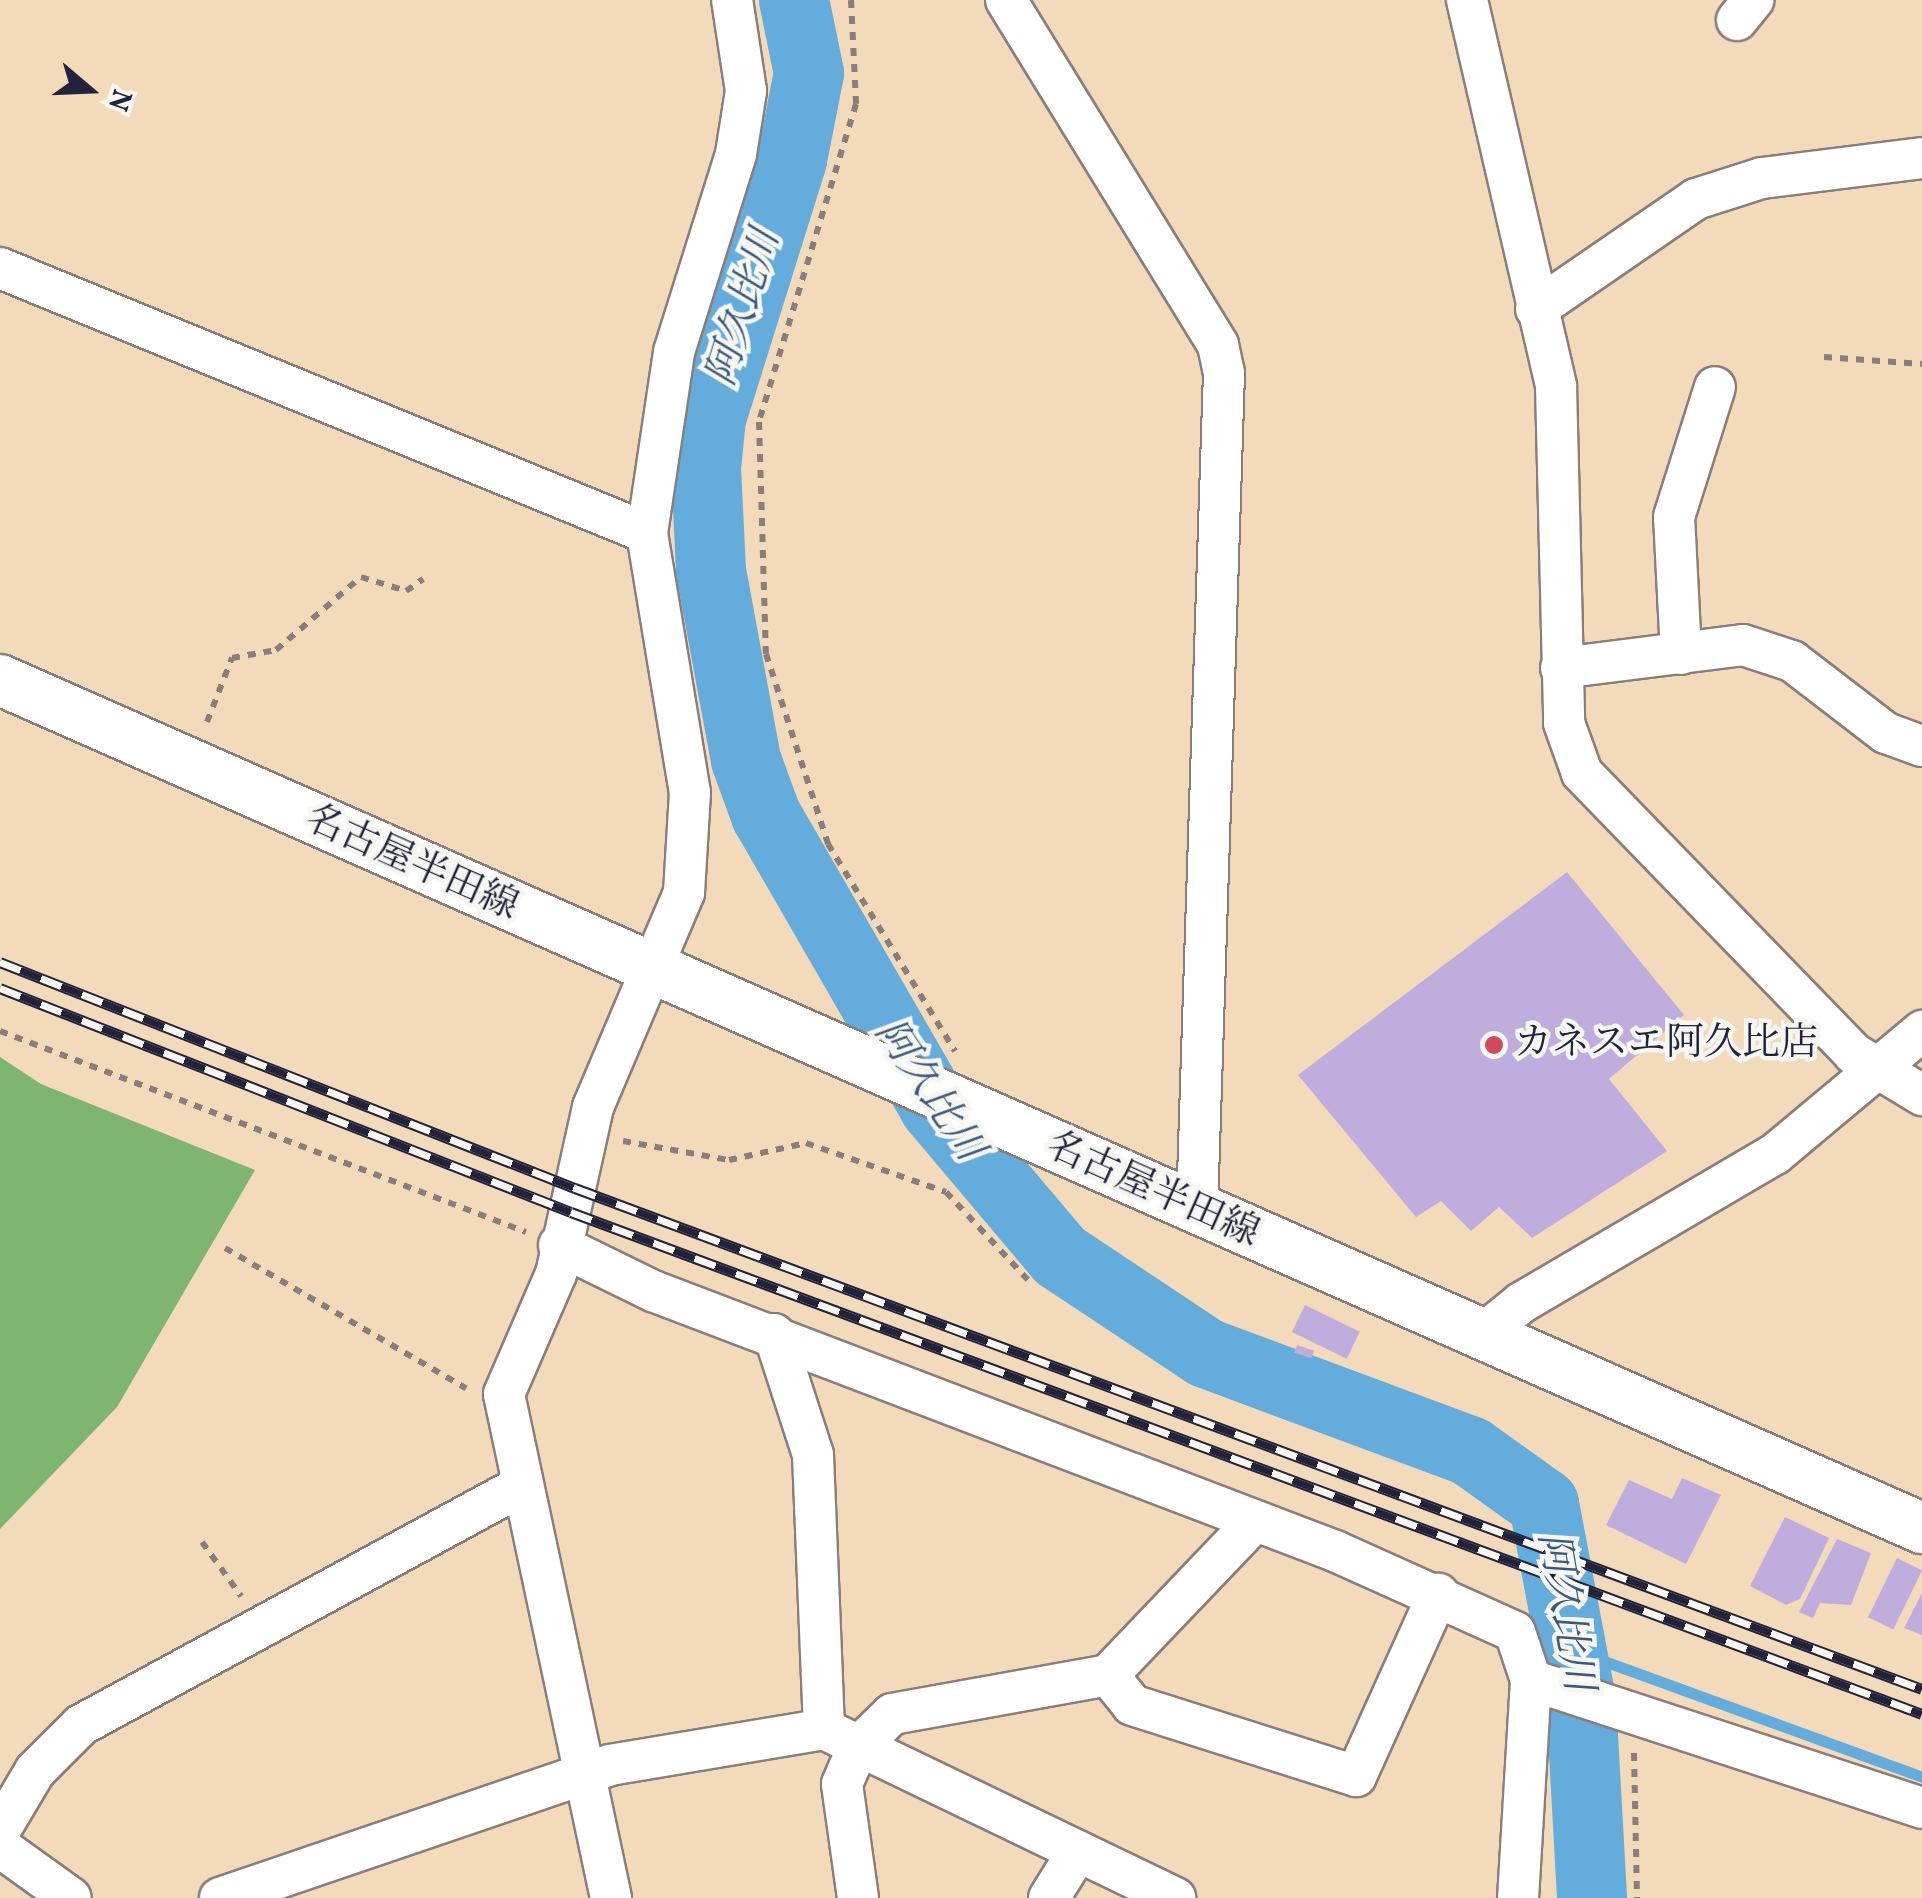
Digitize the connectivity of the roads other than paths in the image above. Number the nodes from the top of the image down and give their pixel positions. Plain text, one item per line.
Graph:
1 (732, 0) edge
2 (1006, 0) edge
3 (1467, 0) edge
4 (1922, 158) edge
5 (0, 268) edge
6 (1536, 309) junction
7 (1715, 387) dead end
8 (647, 533) junction
9 (1682, 654) junction
10 (1561, 668) junction
11 (0, 680) edge
12 (1922, 746) edge
13 (649, 971) junction
14 (1922, 1031) edge
15 (1876, 1072) junction
16 (1922, 1094) edge
17 (1197, 1210) junction
18 (558, 1245) junction
19 (774, 1334) junction
20 (1479, 1337) junction
21 (520, 1487) junction
22 (1255, 1521) junction
23 (1922, 1528) edge
24 (1438, 1594) junction
25 (1108, 1676) junction
26 (1531, 1680) junction
27 (841, 1738) junction
28 (585, 1774) junction
29 (1922, 1808) edge
30 (0, 1830) edge
31 (0, 1847) edge
32 (1078, 1851) junction
33 (71, 1898) edge
34 (220, 1898) edge
35 (610, 1898) edge
36 (858, 1898) edge
37 (1049, 1898) edge
38 (1174, 1898) edge
39 (1518, 1898) edge

1 - 8 street
2 - 17 street
3 - 6 street
4 - 6 street
5 - 8 street
6 - 10 street
7 - 9 street
8 - 13 street
9 - 10 street
9 - 12 street
10 - 15 street
11 - 13 main road, 名古屋半田線
13 - 17 main road, 名古屋半田線
13 - 18 street
14 - 15 street
15 - 16 street
15 - 20 street
17 - 20 main road, 名古屋半田線
18 - 19 street
18 - 21 street
19 - 22 street
19 - 27 street
20 - 23 main road, 名古屋半田線
21 - 28 street
21 - 30 street
22 - 24 street
22 - 25 street
24 - 25 street
24 - 26 street
25 - 27 street
26 - 29 street
26 - 39 street
27 - 28 street
27 - 32 street
27 - 36 street
28 - 34 street
28 - 35 street
31 - 33 street
32 - 37 street
32 - 38 street

